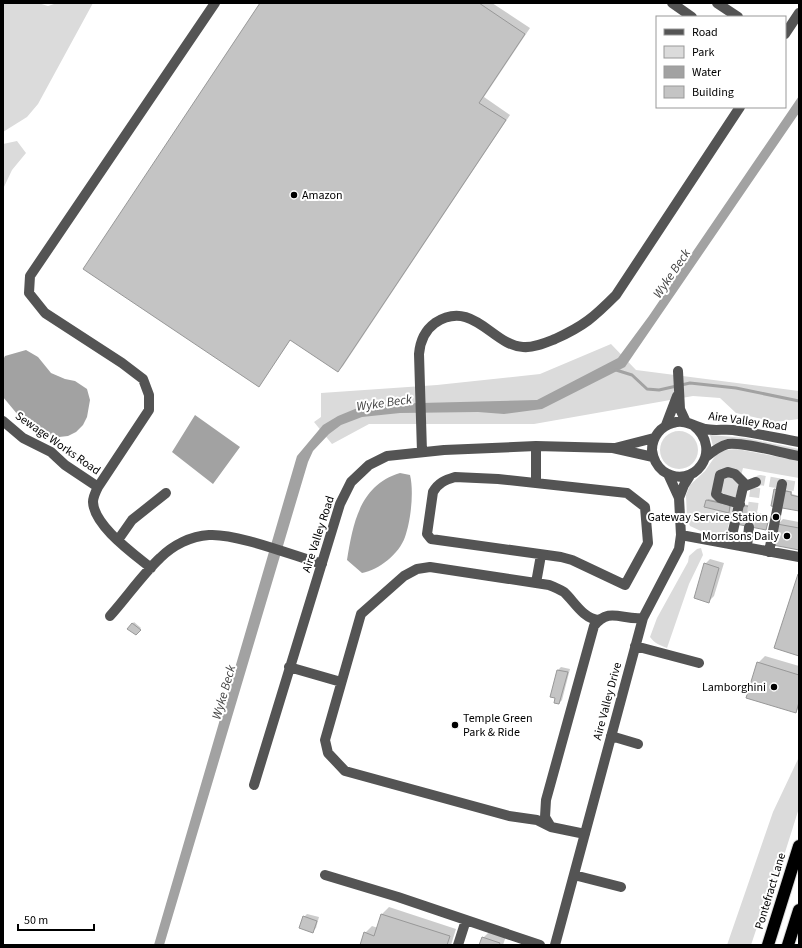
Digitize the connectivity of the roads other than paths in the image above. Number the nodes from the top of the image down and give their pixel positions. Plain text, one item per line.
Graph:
1 (215, 3) edge
2 (672, 3) edge
3 (717, 3) edge
4 (799, 13) edge
5 (691, 16) edge
6 (736, 16) edge
7 (786, 32) edge
8 (739, 108) edge
9 (678, 371) dead end
10 (678, 393) junction
11 (3, 421) edge
12 (690, 424) junction
13 (666, 426) junction
14 (654, 438) junction
15 (799, 442) edge
16 (536, 446) junction
17 (613, 448) junction
18 (422, 452) junction
19 (706, 456) junction
20 (799, 456) edge
21 (653, 457) junction
22 (668, 474) junction
23 (691, 474) junction
24 (536, 483) junction
25 (782, 484) dead end
26 (98, 487) junction
27 (166, 493) dead end
28 (679, 498) junction
29 (740, 504) junction
30 (748, 527) tunnel mouth
31 (681, 535) junction
32 (118, 540) junction
33 (730, 544) junction
34 (747, 547) junction
35 (769, 552) junction
36 (541, 554) junction
37 (799, 557) edge
38 (322, 564) junction
39 (151, 568) junction
40 (536, 582) junction
41 (110, 616) dead end
42 (643, 618) junction
43 (599, 620) junction
44 (635, 646) junction
45 (699, 663) dead end
46 (289, 668) junction
47 (341, 682) junction
48 (611, 736) junction
49 (638, 744) dead end
50 (254, 785) dead end
51 (551, 827) junction
52 (585, 834) junction
53 (799, 846) edge
54 (325, 875) dead end
55 (574, 875) junction
56 (621, 887) dead end
57 (799, 910) edge
58 (466, 920) junction
59 (458, 945) edge
60 (540, 945) edge
61 (555, 945) edge
62 (768, 945) edge
63 (788, 945) edge

1 - 26 street
2 - 5 street
3 - 6 street
4 - 7 street
8 - 18 street
9 - 10 street
10 - 12 street
10 - 13 street
11 - 26 street, Sewage Works Road
12 - 13 street, Aire Valley Road
12 - 15 street, Aire Valley Road
12 - 19 street, Aire Valley Road
13 - 14 street
14 - 17 street, Aire Valley Road
14 - 21 street
16 - 17 street, Aire Valley Road
16 - 18 street, Aire Valley Road
16 - 24 street
17 - 21 street, Aire Valley Road
18 - 38 street, Aire Valley Road
19 - 20 street, Aire Valley Road
19 - 23 street, Aire Valley Road
21 - 22 street
22 - 23 street
22 - 28 street, Aire Valley Drive
23 - 28 street, Aire Valley Drive
24 - 36 street
24 - 36 street
25 - 35 street
26 - 32 street
27 - 32 street
28 - 31 street, Aire Valley Drive
29 - 29 street
29 - 33 street
30 - 34 street
31 - 33 street
31 - 42 street, Aire Valley Drive
32 - 39 street
33 - 34 street
34 - 35 street
35 - 37 street
36 - 40 street
38 - 39 street
38 - 46 street, Aire Valley Road
39 - 41 street
40 - 43 street
40 - 47 street
42 - 43 street
42 - 44 street, Aire Valley Drive
43 - 51 street
44 - 45 street
44 - 48 street, Aire Valley Drive
46 - 47 street
46 - 50 street, Aire Valley Road
47 - 51 street
48 - 49 street
48 - 52 street, Aire Valley Drive
51 - 52 street
52 - 55 street, Aire Valley Drive
53 - 62 highway, Pontefract Lane
54 - 58 street
55 - 56 street
55 - 61 street, Aire Valley Drive
57 - 63 highway
58 - 59 street
58 - 60 street

